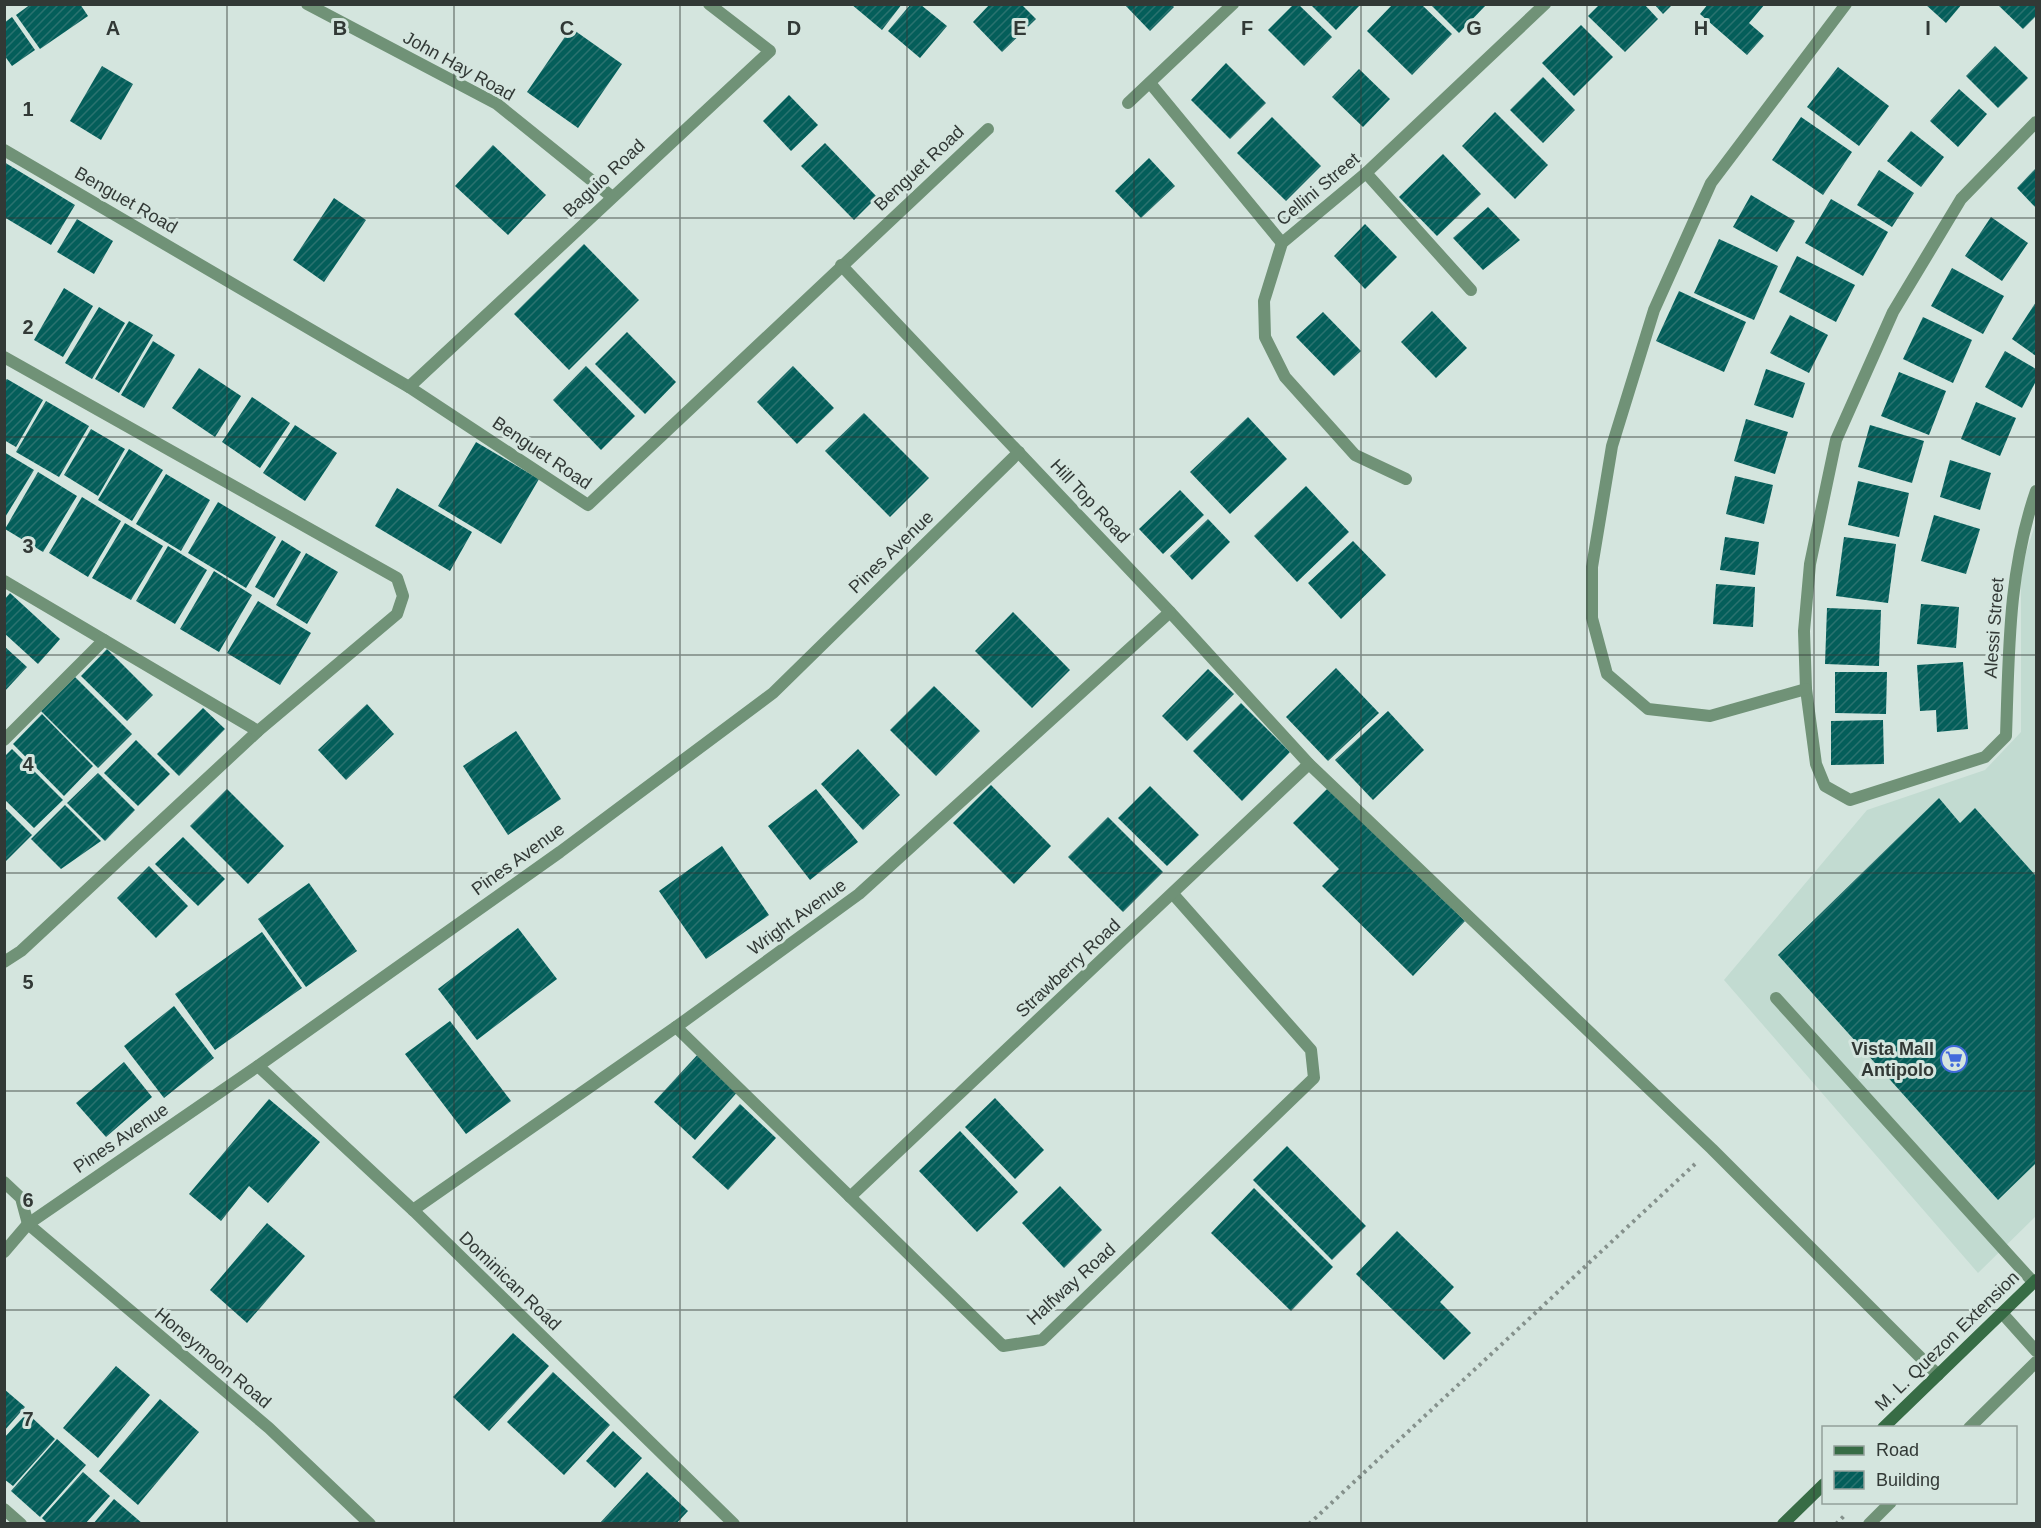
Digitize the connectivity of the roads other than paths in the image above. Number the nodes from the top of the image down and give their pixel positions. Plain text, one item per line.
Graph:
1 (307, 4) edge
2 (709, 4) edge
3 (1233, 4) edge
4 (1545, 4) edge
5 (1846, 4) edge
6 (1150, 83) junction
7 (1128, 103) dead end
8 (2037, 122) edge
9 (988, 129) dead end
10 (4, 150) edge
11 (1366, 174) junction
12 (611, 196) junction
13 (1282, 243) junction
14 (841, 265) junction
15 (1471, 290) dead end
16 (4, 357) edge
17 (409, 387) junction
18 (1019, 452) junction
19 (1406, 479) dead end
20 (2037, 490) edge
21 (4, 581) edge
22 (1170, 612) junction
23 (104, 640) junction
24 (1806, 689) junction
25 (258, 731) junction
26 (7, 734) edge
27 (1309, 764) junction
28 (1173, 894) junction
29 (4, 962) edge
30 (1776, 998) dead end
31 (676, 1028) junction
32 (258, 1066) junction
33 (4, 1182) edge
34 (850, 1197) junction
35 (413, 1210) junction
36 (28, 1224) junction
37 (4, 1252) edge
38 (2035, 1281) edge
39 (2002, 1313) junction
40 (2037, 1351) edge
41 (2037, 1362) edge
42 (1938, 1374) junction
43 (1885, 1426) edge
44 (1971, 1426) edge
45 (1822, 1486) edge
46 (1890, 1504) edge
47 (4, 1509) edge
48 (21, 1524) edge
49 (370, 1524) edge
50 (734, 1524) edge
51 (1783, 1524) edge
52 (1869, 1524) edge

1 - 12 street, John Hay Road
2 - 12 street, Baguio Road
3 - 6 street
4 - 11 street, Cellini Street
5 - 24 street
6 - 7 street
6 - 13 street
8 - 24 street
9 - 14 street, Benguet Road
10 - 17 street, Benguet Road
11 - 13 street, Cellini Street
11 - 15 street
12 - 17 street, Baguio Road
13 - 19 street, Cellini Street
14 - 17 street, Benguet Road
14 - 18 street, Hill Top Road
16 - 25 street
18 - 22 street, Hill Top Road
18 - 32 street, Pines Avenue
20 - 24 street, Alessi Street
21 - 23 street
22 - 27 street, Hill Top Road
22 - 31 street, Wright Avenue
23 - 25 street
23 - 26 street
25 - 29 street
27 - 28 street, Strawberry Road
27 - 42 street, Hill Top Road
28 - 34 street, Strawberry Road
28 - 34 street, Halfway Road
30 - 38 street
31 - 34 street, Halfway Road
31 - 35 street, Wright Avenue
32 - 35 street, Dominican Road
32 - 36 street, Pines Avenue
33 - 36 street
35 - 50 street, Dominican Road
36 - 37 street, Pines Avenue
36 - 49 street, Honeymoon Road
38 - 39 main road, M. L. Quezon Extension
39 - 40 street
39 - 42 main road, M. L. Quezon Extension
41 - 44 street
42 - 43 main road, M. L. Quezon Extension
45 - 51 main road
46 - 52 street
47 - 48 street

